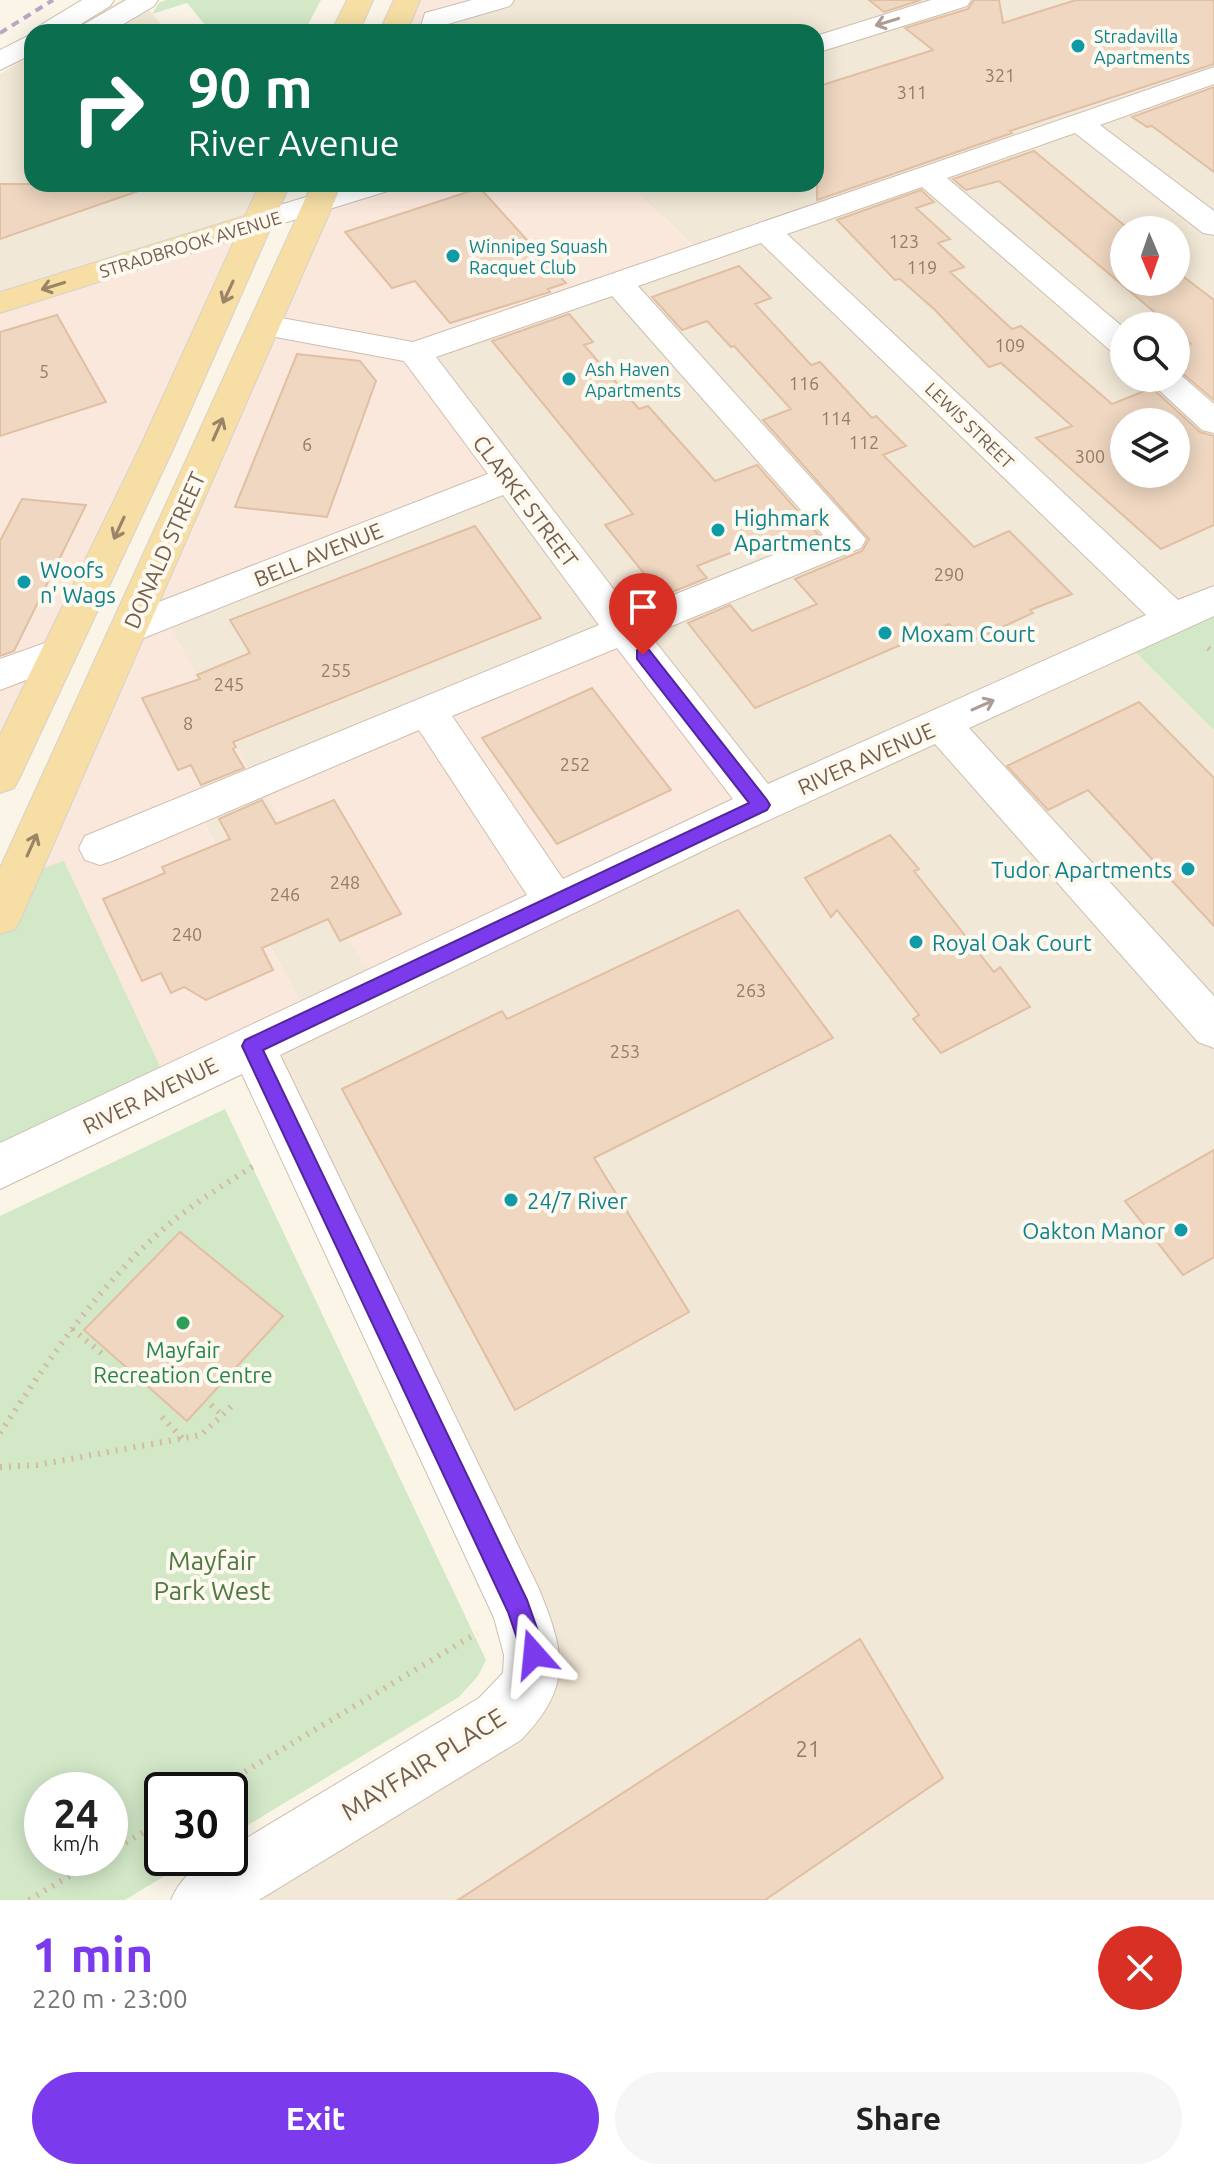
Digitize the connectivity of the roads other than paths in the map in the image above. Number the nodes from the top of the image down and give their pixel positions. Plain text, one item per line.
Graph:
1 (101, 0) edge
2 (145, 0) edge
3 (360, 0) edge
4 (407, 0) edge
5 (501, 0) edge
6 (958, 0) edge
7 (62, 24) edge
8 (104, 24) edge
9 (349, 24) edge
10 (396, 24) edge
11 (434, 24) edge
12 (824, 42) edge
13 (24, 47) edge
14 (0, 62) edge
15 (24, 72) edge
16 (1214, 76) edge
17 (0, 87) edge
18 (1078, 122) junction
19 (926, 175) junction
20 (272, 192) edge
21 (323, 194) edge
22 (261, 221) junction
23 (1214, 226) edge
24 (766, 231) junction
25 (618, 283) junction
26 (0, 303) edge
27 (265, 325) junction
28 (1110, 333) edge
29 (415, 353) junction
30 (1179, 392) edge
31 (1214, 422) edge
32 (509, 479) junction
33 (1214, 600) edge
34 (1174, 619) junction
35 (128, 629) junction
36 (625, 631) junction
37 (59, 652) junction
38 (0, 675) edge
39 (427, 710) junction
40 (941, 724) junction
41 (0, 777) edge
42 (761, 805) junction
43 (100, 848) dead end
44 (554, 901) junction
45 (0, 916) edge
46 (1214, 1028) edge
47 (252, 1046) junction
48 (0, 1167) edge
49 (202, 1900) edge

1 - 7 street
2 - 8 street
3 - 9 main road
4 - 10 main road
5 - 11 street
6 -> 12 street
13 - 14 street
15 - 17 street
16 - 18 street
18 - 19 street
18 - 23 street
19 - 24 street
19 - 28 street
20 - 22 main road
21 - 22 street, STRADBROOK AVENUE
21 - 27 main road, DONALD STREET
22 -> 26 main road, STRADBROOK AVENUE
22 -> 37 main road
24 - 25 street
24 - 34 street, LEWIS STREET
25 - 29 street
25 - 36 street
27 - 29 street
35 -> 27 main road, DONALD STREET
29 - 32 street, CLARKE STREET
30 - 31 street
32 - 35 street, BELL AVENUE
32 - 36 street, CLARKE STREET
33 - 34 street, RIVER AVENUE
40 -> 34 street, RIVER AVENUE
45 -> 35 main road, DONALD STREET
36 - 39 street
36 - 42 street, CLARKE STREET
37 - 38 street
37 - 41 main road
39 - 43 street
39 - 44 street
40 - 42 street, RIVER AVENUE
40 - 46 street
42 - 44 street, RIVER AVENUE
44 - 47 street, RIVER AVENUE
47 - 48 street, RIVER AVENUE
47 - 49 street, MAYFAIR PLACE

